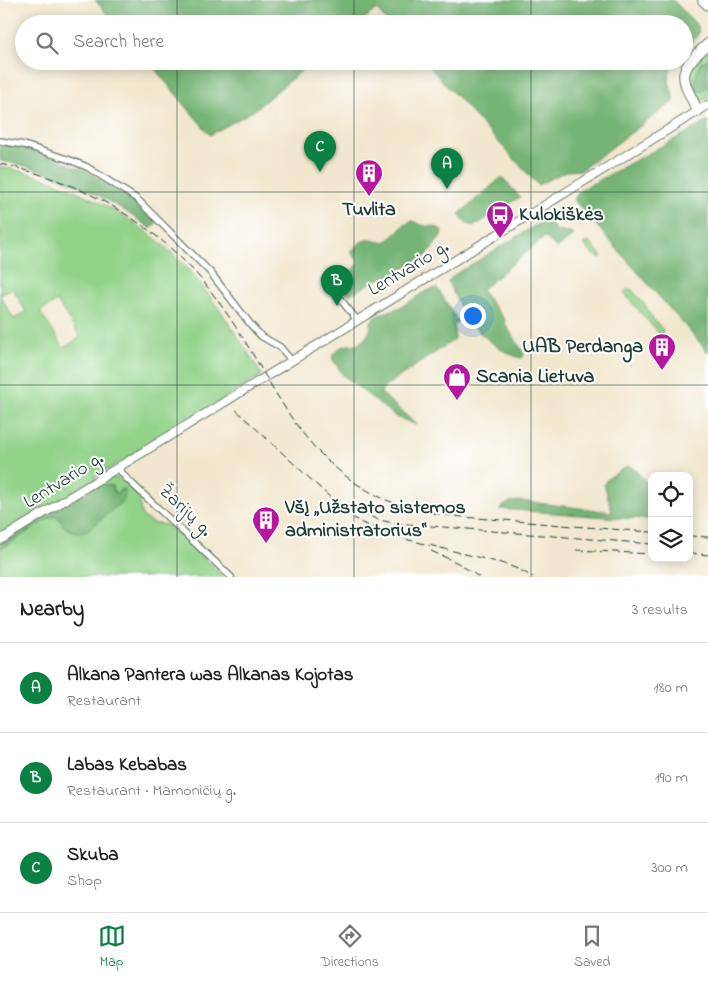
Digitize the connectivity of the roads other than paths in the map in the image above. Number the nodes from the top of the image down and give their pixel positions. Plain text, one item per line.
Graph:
1 (703, 0) edge
2 (708, 5) edge
3 (708, 44) edge
4 (693, 58) edge
5 (685, 70) edge
6 (708, 105) edge
7 (698, 111) junction
8 (0, 141) edge
9 (325, 280) dead end
10 (357, 320) junction
11 (291, 360) junction
12 (118, 467) junction
13 (0, 540) edge
14 (231, 577) edge

1 - 2 highway
3 - 4 highway
5 - 7 highway
6 - 7 main road, Lentvario g.
7 - 10 main road, Lentvario g.
8 - 11 street
9 - 10 street
10 - 11 main road, Lentvario g.
11 - 12 main road, Lentvario g.
12 - 13 main road, Lentvario g.
12 - 14 street, Žarijų g.

